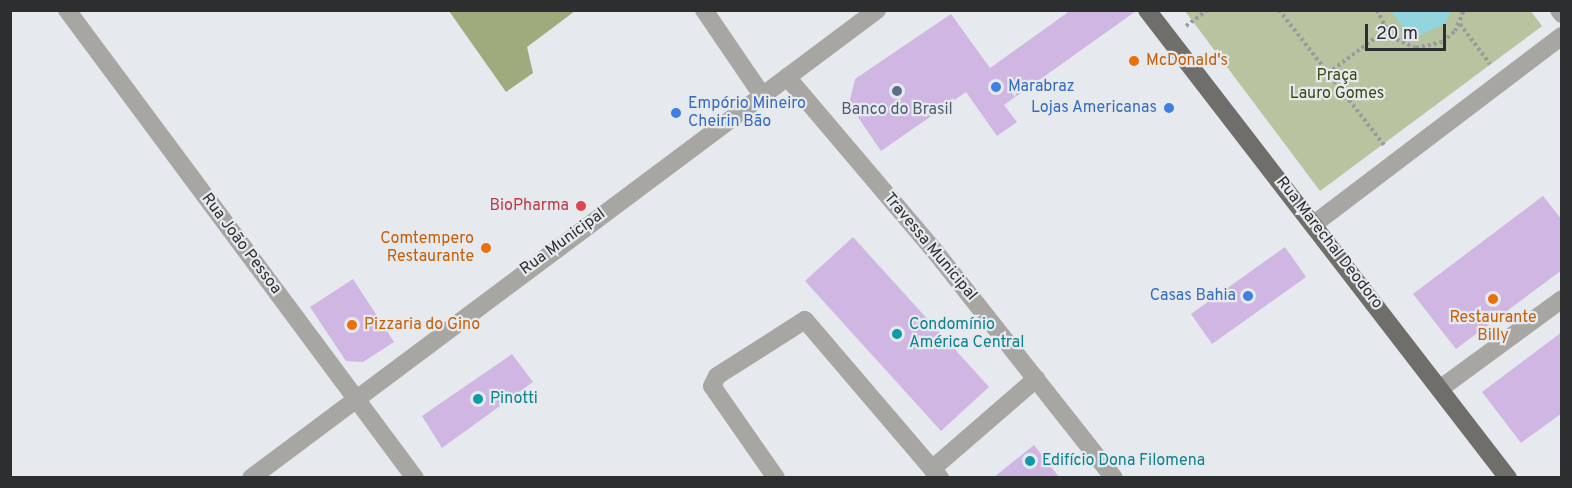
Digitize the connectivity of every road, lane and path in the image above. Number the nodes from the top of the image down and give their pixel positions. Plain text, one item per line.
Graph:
1 (67, 10) edge
2 (704, 10) edge
3 (877, 10) edge
4 (1147, 10) edge
5 (1279, 10) edge
6 (1377, 10) edge
7 (1464, 10) edge
8 (1459, 24) junction
9 (1386, 30) junction
10 (1562, 36) edge
11 (1328, 73) junction
12 (786, 77) junction
13 (1503, 81) junction
14 (762, 95) junction
15 (1396, 161) junction
16 (1314, 224) junction
17 (1562, 299) edge
18 (1036, 379) junction
19 (1442, 388) junction
20 (355, 396) junction
21 (936, 473) edge
22 (251, 477) edge
23 (415, 477) edge
24 (776, 477) edge
25 (1114, 477) edge
26 (1508, 477) edge

1 - 20 street, Rua João Pessoa
2 - 14 street
3 - 12 street, Rua Municipal
4 - 16 main road, Rua Marechal Deodoro
5 - 11 path
6 - 9 path
7 - 8 path
8 - 9 path
8 - 13 path
9 - 11 path
10 - 13 street
11 - 15 path
12 - 14 street, Rua Municipal
12 - 18 street, Travessa Municipal
13 - 15 street
14 - 20 street, Rua Municipal
15 - 16 street
16 - 19 main road, Rua Marechal Deodoro
17 - 19 street
18 - 21 street
18 - 25 street, Travessa Municipal
19 - 26 main road, Rua Marechal Deodoro
20 - 22 street, Rua Municipal
20 - 23 street, Rua João Pessoa
21 - 24 street

